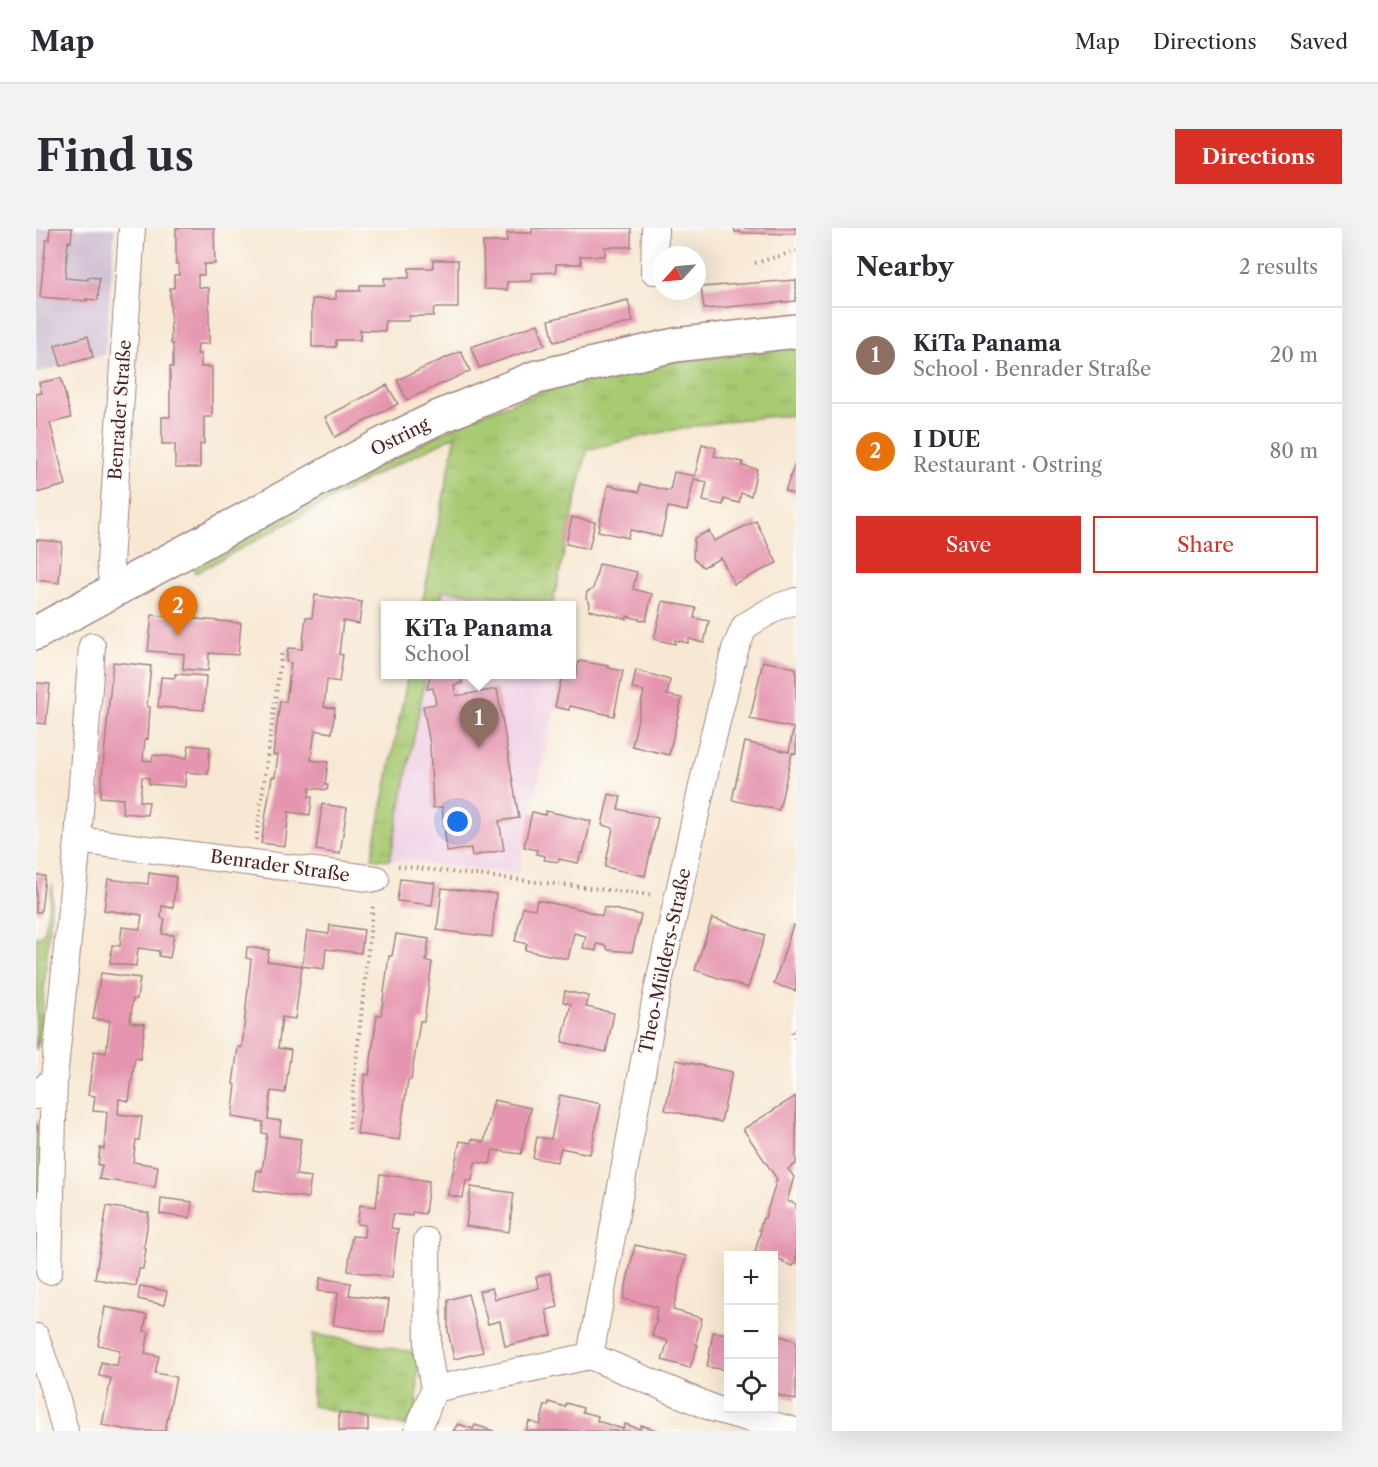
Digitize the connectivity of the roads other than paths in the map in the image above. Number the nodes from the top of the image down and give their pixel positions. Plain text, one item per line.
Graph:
1 (132, 228) edge
2 (656, 228) edge
3 (655, 246) edge
4 (796, 331) edge
5 (113, 591) junction
6 (796, 601) edge
7 (36, 633) edge
8 (92, 646) dead end
9 (78, 840) junction
10 (376, 879) road end
11 (45, 1088) edge
12 (427, 1241) dead end
13 (49, 1271) dead end
14 (36, 1337) edge
15 (590, 1356) junction
16 (434, 1389) junction
17 (713, 1420) edge
18 (65, 1431) edge
19 (418, 1431) edge
20 (795, 1431) edge

1 - 5 street, Benrader Straße
2 - 3 street
4 - 5 main road, Ostring
5 - 7 main road, Ostring
6 - 15 street, Theo-Mülders-Straße
8 - 9 street
9 - 10 street, Benrader Straße
9 - 11 street
11 - 13 street
12 - 16 street
14 - 18 street
15 - 16 street
15 - 17 street
16 - 19 street
17 - 20 street

